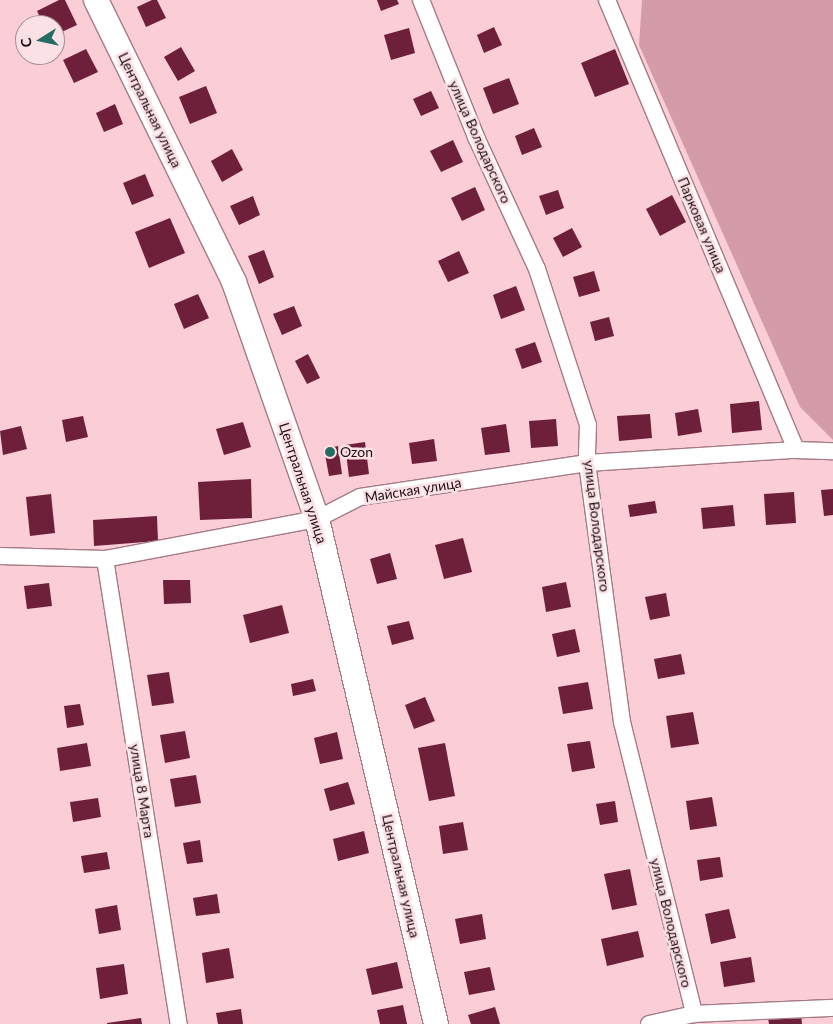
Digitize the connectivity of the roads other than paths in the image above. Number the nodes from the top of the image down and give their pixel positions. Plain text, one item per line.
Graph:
1 (96, 0) edge
2 (421, 0) edge
3 (607, 0) edge
4 (796, 450) junction
5 (833, 451) edge
6 (588, 463) junction
7 (317, 519) junction
8 (0, 556) edge
9 (105, 559) junction
10 (833, 1008) edge
11 (694, 1014) junction
12 (179, 1024) edge
13 (436, 1024) edge
14 (649, 1024) edge

1 - 7 main road, Центральная улица
2 - 6 street, улица Володарского
3 - 4 street, Парковая улица
4 - 5 street, Майская улица
4 - 6 street, Майская улица
6 - 7 street, Майская улица
6 - 11 street, улица Володарского
7 - 9 street, Майская улица
7 - 13 main road, Центральная улица
8 - 9 street, Майская улица
9 - 12 street, улица 8 Марта
10 - 11 street
11 - 14 street

